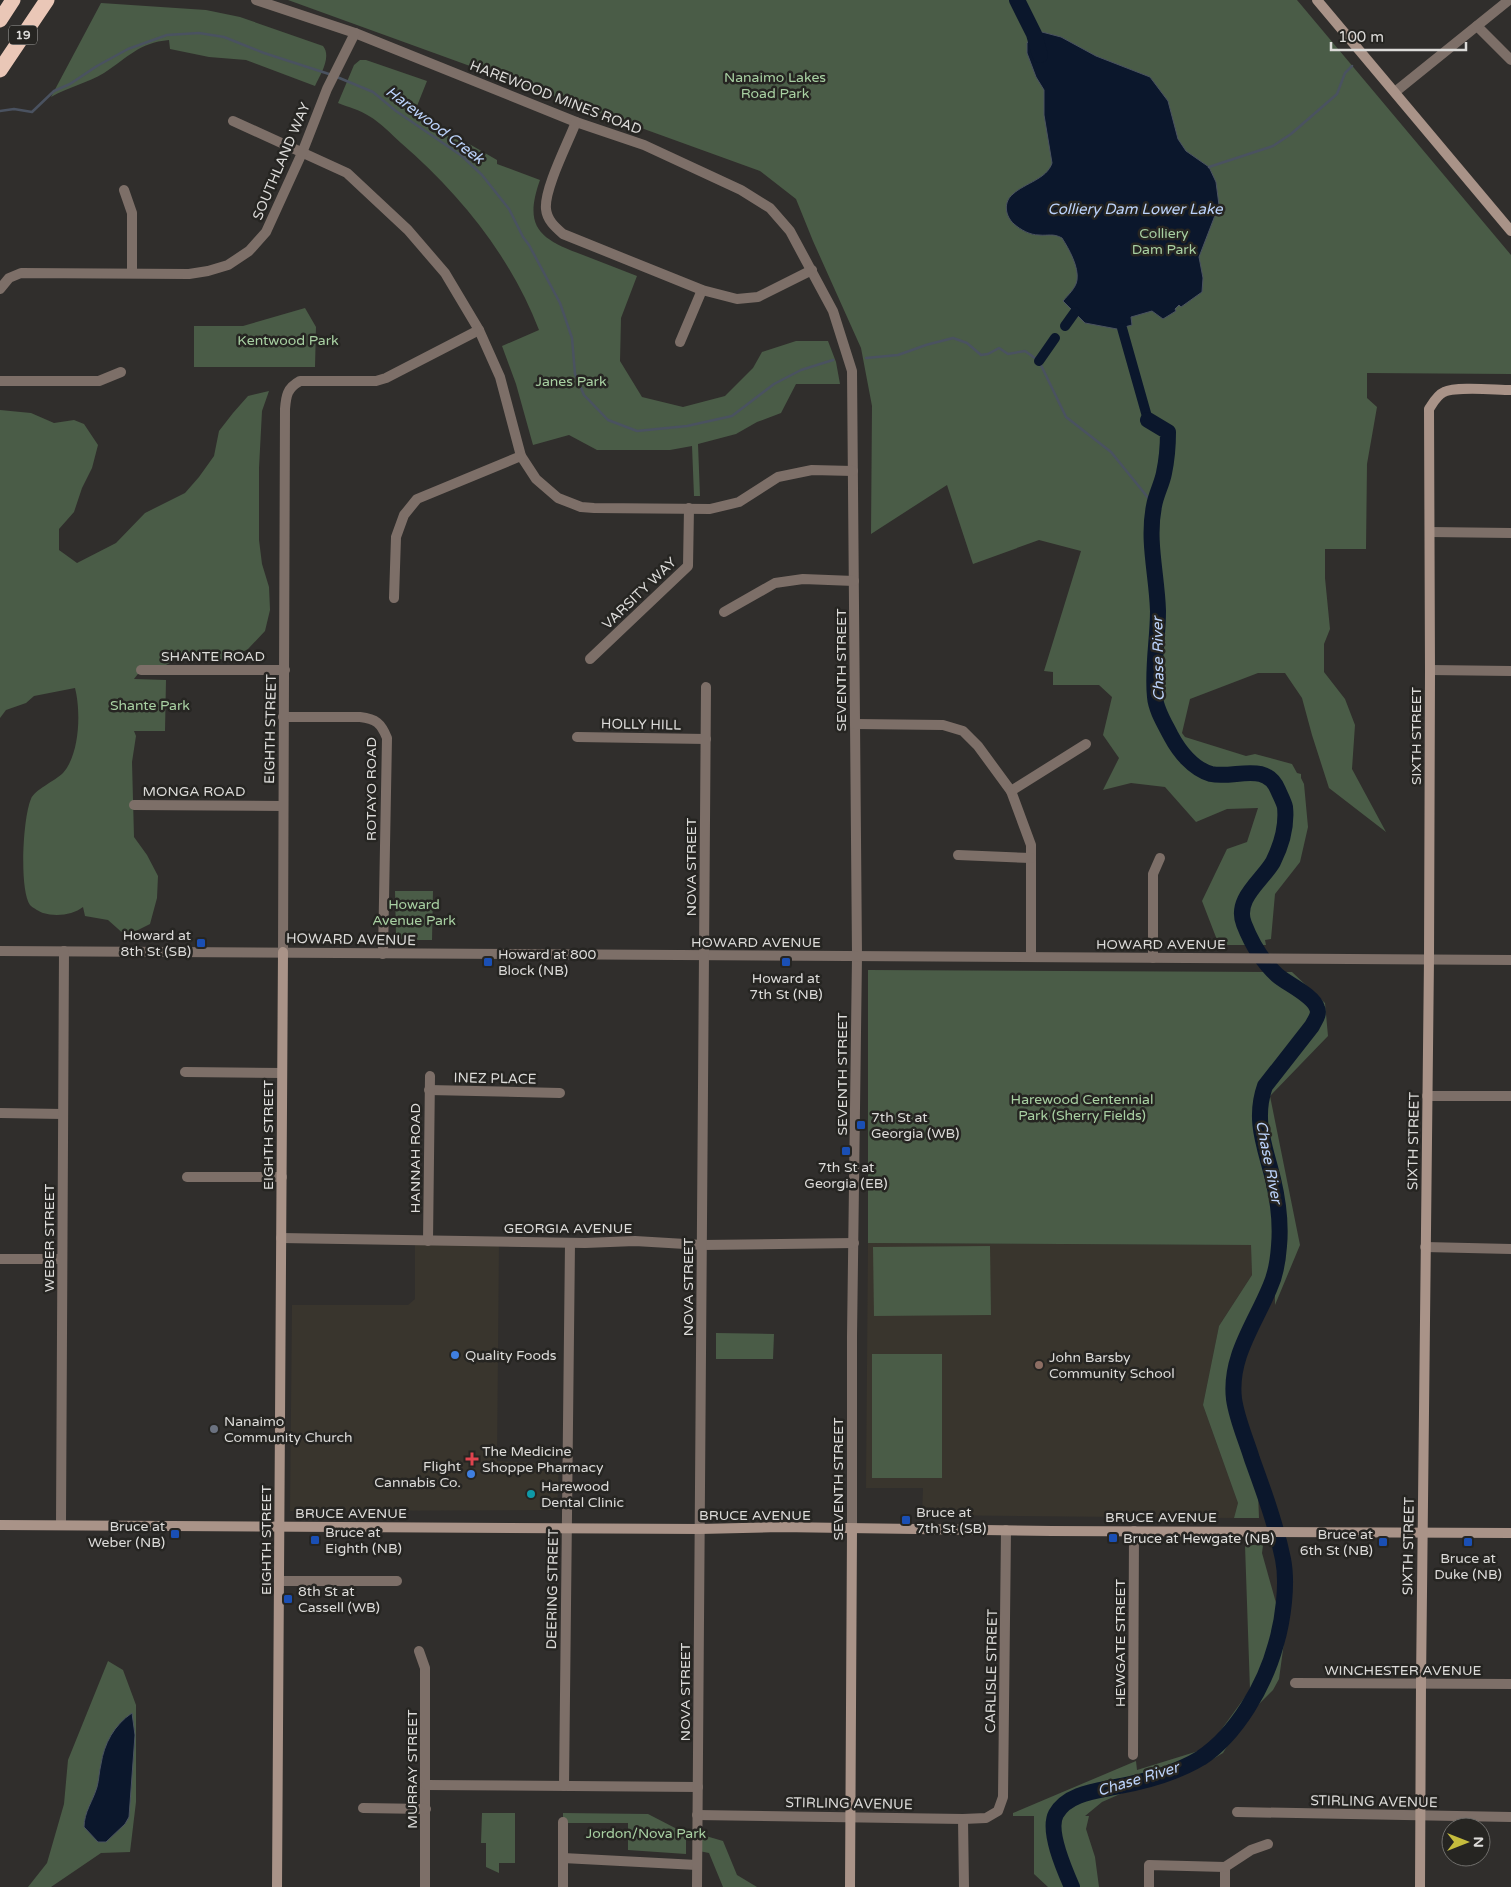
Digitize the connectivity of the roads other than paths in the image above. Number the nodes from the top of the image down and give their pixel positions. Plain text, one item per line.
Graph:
1 (13, 0) edge
2 (46, 0) edge
3 (256, 0) edge
4 (1318, 0) edge
5 (1509, 0) edge
6 (0, 20) edge
7 (1477, 26) junction
8 (355, 33) junction
9 (1511, 60) edge
10 (0, 70) edge
11 (1395, 92) junction
12 (233, 121) dead end
13 (576, 122) junction
14 (302, 153) junction
15 (124, 190) dead end
16 (1511, 232) edge
17 (812, 270) junction
18 (132, 274) junction
19 (0, 289) edge
20 (702, 290) junction
21 (479, 330) junction
22 (680, 342) dead end
23 (121, 372) dead end
24 (0, 381) edge
25 (1511, 390) edge
26 (521, 456) junction
27 (853, 471) junction
28 (689, 508) junction
29 (1430, 532) junction
30 (1511, 532) edge
31 (854, 581) junction
32 (394, 598) dead end
33 (724, 612) dead end
34 (590, 659) dead end
35 (141, 670) dead end
36 (285, 670) junction
37 (1430, 670) junction
38 (1511, 671) edge
39 (706, 687) dead end
40 (283, 717) junction
41 (855, 724) junction
42 (577, 737) dead end
43 (706, 739) junction
44 (1086, 744) dead end
45 (1011, 791) junction
46 (134, 805) dead end
47 (283, 806) junction
48 (958, 855) dead end
49 (1031, 858) junction
50 (1160, 858) dead end
51 (0, 951) edge
52 (64, 951) junction
53 (283, 952) junction
54 (383, 954) junction
55 (704, 955) junction
56 (857, 956) junction
57 (1031, 957) junction
58 (1153, 958) junction
59 (1429, 959) junction
60 (1511, 960) edge
61 (185, 1072) dead end
62 (282, 1073) junction
63 (430, 1076) dead end
64 (430, 1090) junction
65 (560, 1093) dead end
66 (1427, 1096) junction
67 (1511, 1096) edge
68 (0, 1113) edge
69 (63, 1114) junction
70 (187, 1176) dead end
71 (282, 1177) junction
72 (281, 1238) junction
73 (428, 1240) junction
74 (570, 1243) junction
75 (854, 1244) junction
76 (702, 1245) junction
77 (1426, 1247) junction
78 (1511, 1249) edge
79 (0, 1259) edge
80 (62, 1259) junction
81 (0, 1525) edge
82 (61, 1525) junction
83 (280, 1526) junction
84 (567, 1528) junction
85 (700, 1529) junction
86 (852, 1530) junction
87 (1006, 1530) junction
88 (1134, 1531) junction
89 (1422, 1532) junction
90 (1511, 1533) edge
91 (279, 1580) junction
92 (397, 1581) dead end
93 (419, 1651) dead end
94 (1295, 1683) dead end
95 (1421, 1683) junction
96 (1511, 1684) edge
97 (1133, 1755) dead end
98 (426, 1785) junction
99 (564, 1786) junction
100 (698, 1787) junction
101 (363, 1808) dead end
102 (426, 1809) junction
103 (998, 1811) joint
104 (1236, 1812) dead end
105 (698, 1815) junction
106 (1420, 1815) junction
107 (850, 1817) junction
108 (1511, 1817) edge
109 (963, 1819) junction
110 (563, 1822) dead end
111 (1268, 1844) dead end
112 (563, 1858) junction
113 (697, 1865) junction
114 (1225, 1866) junction
115 (277, 1887) edge
116 (425, 1887) edge
117 (563, 1887) edge
118 (697, 1887) edge
119 (850, 1887) edge
120 (964, 1887) edge
121 (1149, 1887) edge
122 (1226, 1887) edge
123 (1420, 1887) edge

1 - 6 highway, 19
2 - 10 highway, 19
3 - 8 street, HAREWOOD MINES ROAD
4 - 11 street
5 - 7 street
7 - 9 street
7 - 11 street
8 - 13 street, HAREWOOD MINES ROAD
8 - 14 street, SOUTHLAND WAY
11 - 16 street
12 - 14 street
13 - 17 street, HAREWOOD MINES ROAD
13 - 20 street
14 - 18 street, SOUTHLAND WAY
14 - 21 street
15 - 18 street
17 - 20 street
17 - 27 street, SEVENTH STREET
18 - 19 street, SOUTHLAND WAY
20 - 22 street
21 - 26 street
21 - 36 street, EIGHTH STREET
23 - 24 street
25 - 29 street, SIXTH STREET
26 - 28 street
26 - 32 street
27 - 28 street
27 - 31 street, SEVENTH STREET
28 - 34 street, VARSITY WAY
29 - 30 street
29 - 37 street, SIXTH STREET
31 - 33 street
31 - 41 street, SEVENTH STREET
35 - 36 street, SHANTE ROAD
36 - 40 street, EIGHTH STREET
37 - 38 street
37 - 59 street, SIXTH STREET
39 - 43 street, NOVA STREET
40 - 47 street, EIGHTH STREET
40 - 54 street, ROTAYO ROAD
41 - 45 street
41 - 56 street, SEVENTH STREET
42 - 43 street, HOLLY HILL
43 - 55 street, NOVA STREET
44 - 45 street
45 - 49 street
46 - 47 street, MONGA ROAD
47 - 53 street, EIGHTH STREET
48 - 49 street
49 - 57 street
50 - 58 street
51 - 52 street, HOWARD AVENUE
52 - 53 street, HOWARD AVENUE
52 - 69 street, WEBER STREET
53 - 54 street, HOWARD AVENUE
53 - 62 street, EIGHTH STREET
54 - 55 street, HOWARD AVENUE
55 - 56 street, HOWARD AVENUE
55 - 76 street, NOVA STREET
56 - 57 street, HOWARD AVENUE
56 - 75 street, SEVENTH STREET
57 - 58 street, HOWARD AVENUE
58 - 59 street, HOWARD AVENUE
59 - 60 street, HOWARD AVENUE
59 - 66 street, SIXTH STREET
61 - 62 street
62 - 71 street, EIGHTH STREET
63 - 64 street, HANNAH ROAD
64 - 65 street, INEZ PLACE
64 - 73 street, HANNAH ROAD
66 - 67 street
66 - 77 street, SIXTH STREET
68 - 69 street
69 - 80 street, WEBER STREET
70 - 71 street
71 - 72 street, EIGHTH STREET
72 - 73 street, GEORGIA AVENUE
72 - 83 street, EIGHTH STREET
73 - 74 street, GEORGIA AVENUE
74 - 76 street, GEORGIA AVENUE
74 - 84 street, DEERING STREET
75 - 76 street, GEORGIA AVENUE
75 - 86 street, SEVENTH STREET
76 - 85 street, NOVA STREET
77 - 78 street
77 - 89 street, SIXTH STREET
79 - 80 street
80 - 82 street, WEBER STREET
81 - 82 street, BRUCE AVENUE
82 - 83 street, BRUCE AVENUE
83 - 84 street, BRUCE AVENUE
83 - 91 street, EIGHTH STREET
84 - 85 street, BRUCE AVENUE
84 - 99 street, DEERING STREET
85 - 86 street, BRUCE AVENUE
85 - 100 street, NOVA STREET
86 - 87 street, BRUCE AVENUE
86 - 107 street, SEVENTH STREET
87 - 88 street, BRUCE AVENUE
87 - 103 street, CARLISLE STREET
88 - 89 street, BRUCE AVENUE
88 - 97 street, HEWGATE STREET
89 - 90 street, BRUCE AVENUE
89 - 95 street, SIXTH STREET
91 - 92 street
91 - 115 street, EIGHTH STREET
93 - 98 street, MURRAY STREET
94 - 95 street, WINCHESTER AVENUE
95 - 96 street, WINCHESTER AVENUE
95 - 106 street, SIXTH STREET
98 - 99 street
98 - 102 street, MURRAY STREET
99 - 100 street
100 - 105 street, NOVA STREET
101 - 102 street
102 - 116 street, MURRAY STREET
103 - 109 street, STIRLING AVENUE
104 - 106 street, STIRLING AVENUE
105 - 107 street, STIRLING AVENUE
105 - 113 street, NOVA STREET
106 - 108 street, STIRLING AVENUE
106 - 123 street, SIXTH STREET
107 - 109 street, STIRLING AVENUE
107 - 119 street, SEVENTH STREET
109 - 120 street
110 - 112 street
111 - 114 street
112 - 113 street
112 - 117 street
113 - 118 street, NOVA STREET
114 - 121 street
114 - 122 street

